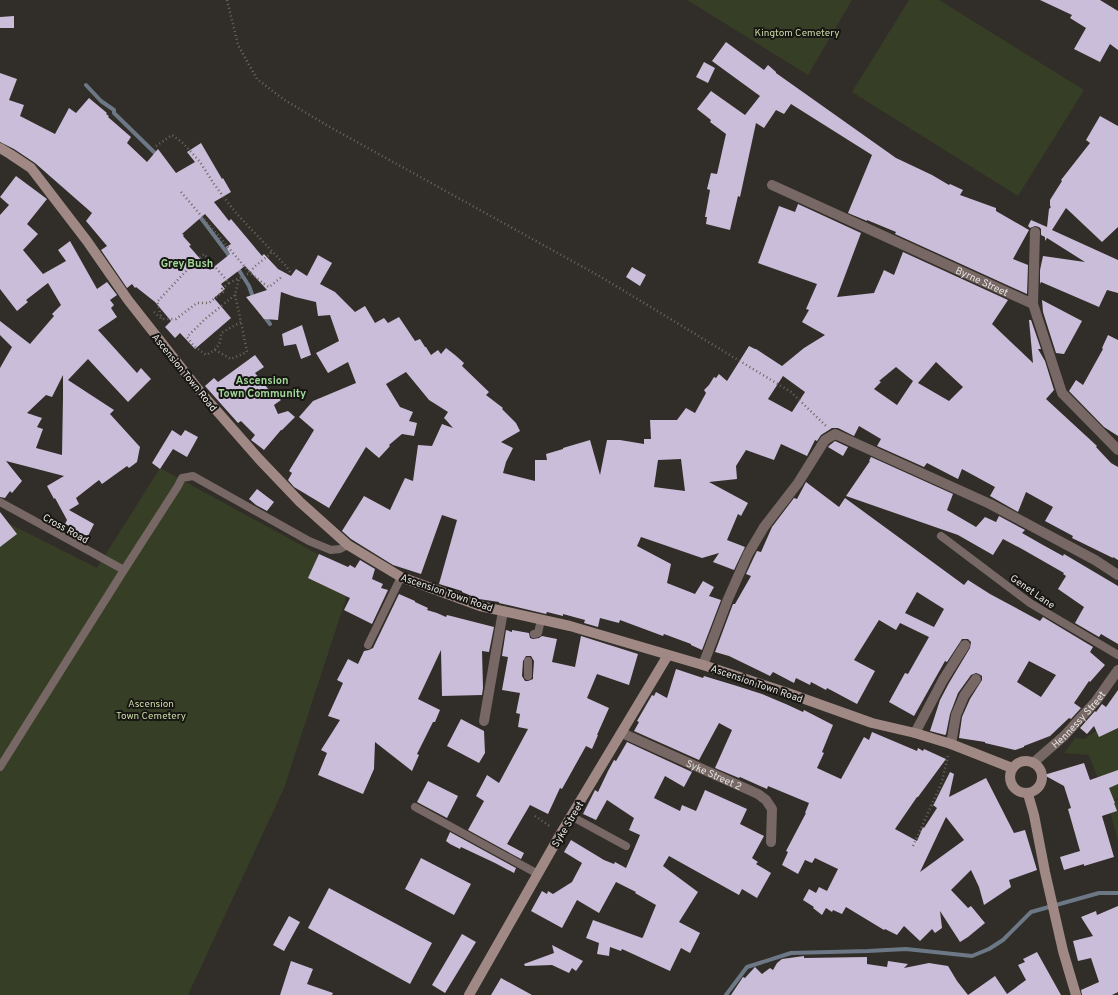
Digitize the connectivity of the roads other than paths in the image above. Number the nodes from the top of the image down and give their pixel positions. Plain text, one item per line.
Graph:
1 (0, 148) edge
2 (772, 185) dead end
3 (1035, 232) dead end
4 (1033, 304) junction
5 (1118, 450) edge
6 (0, 502) edge
7 (941, 536) dead end
8 (348, 545) junction
9 (124, 570) junction
10 (1118, 575) edge
11 (401, 577) junction
12 (504, 611) junction
13 (541, 620) junction
14 (534, 634) dead end
15 (368, 645) dead end
16 (965, 645) dead end
17 (668, 655) junction
18 (1118, 655) edge
19 (528, 661) dead end
20 (703, 665) junction
21 (1118, 670) edge
22 (528, 676) dead end
23 (976, 679) dead end
24 (484, 722) dead end
25 (622, 733) junction
26 (915, 733) junction
27 (951, 744) junction
28 (1033, 763) junction
29 (0, 766) edge
30 (1012, 768) junction
31 (1028, 794) junction
32 (415, 807) dead end
33 (571, 816) junction
34 (771, 842) dead end
35 (626, 846) dead end
36 (538, 874) junction
37 (1075, 994) edge
38 (469, 995) edge

1 - 8 main road, Ascension Town Road
2 - 4 street, Byrne Street
3 - 4 street
4 - 5 street
6 - 9 lane, Cross Road
7 - 18 lane, Genet Lane
8 - 9 lane
8 - 11 main road, Ascension Town Road
9 - 29 lane
10 - 20 street
11 - 12 main road, Ascension Town Road
11 - 15 lane
12 - 13 main road, Ascension Town Road
12 - 24 street
13 - 14 lane
13 - 17 main road, Ascension Town Road
16 - 26 street
17 - 20 main road, Ascension Town Road
17 - 25 main road, Syke Street
19 - 22 lane
20 - 26 main road, Ascension Town Road
21 - 28 street, Hennessy Street
23 - 27 street
25 - 33 main road, Syke Street
25 - 34 street, Syke Street 2
26 - 27 main road, Ascension Town Road
27 - 30 main road, Ascension Town Road
28 - 30 main road
28 - 31 main road
30 - 31 main road
31 - 37 main road
32 - 36 lane
33 - 35 lane
33 - 36 main road, Syke Street
36 - 38 main road, Syke Street

